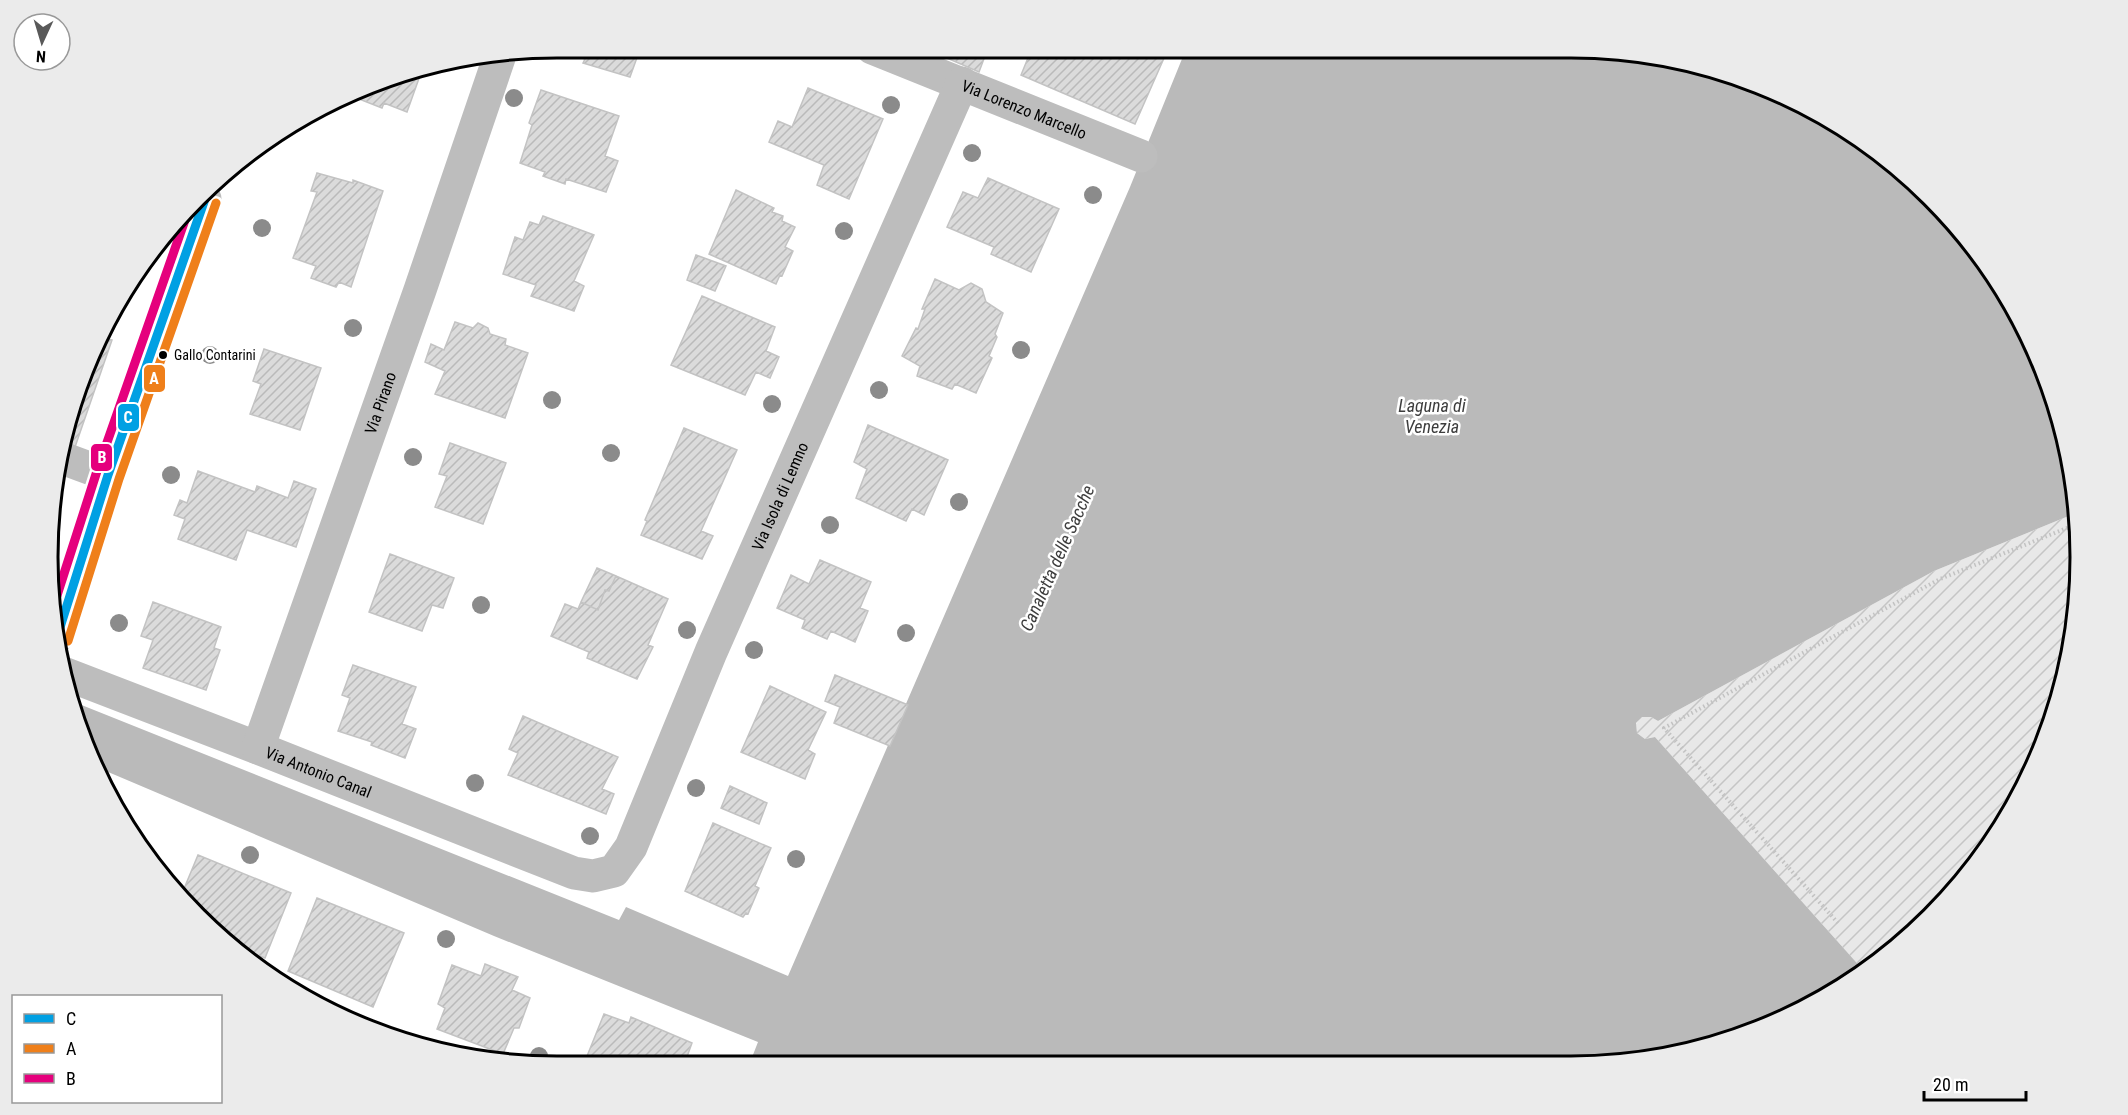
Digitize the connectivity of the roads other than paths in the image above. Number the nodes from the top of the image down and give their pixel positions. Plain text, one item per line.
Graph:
1 (898, 58) edge
2 (497, 63) edge
3 (962, 83) junction
4 (1141, 156) dead end
5 (202, 208) edge
6 (68, 460) edge
7 (108, 475) junction
8 (63, 618) edge
9 (74, 677) edge
10 (258, 748) junction
11 (574, 873) joint

1 - 3 street, Via Lorenzo Marcello
2 - 10 street, Via Pirano
3 - 4 street, Via Lorenzo Marcello
3 - 11 street, Via Isola di Lemno
5 - 7 street
6 - 7 street
7 - 8 street
9 - 10 street, Via Antonio Canal
10 - 11 street, Via Antonio Canal

